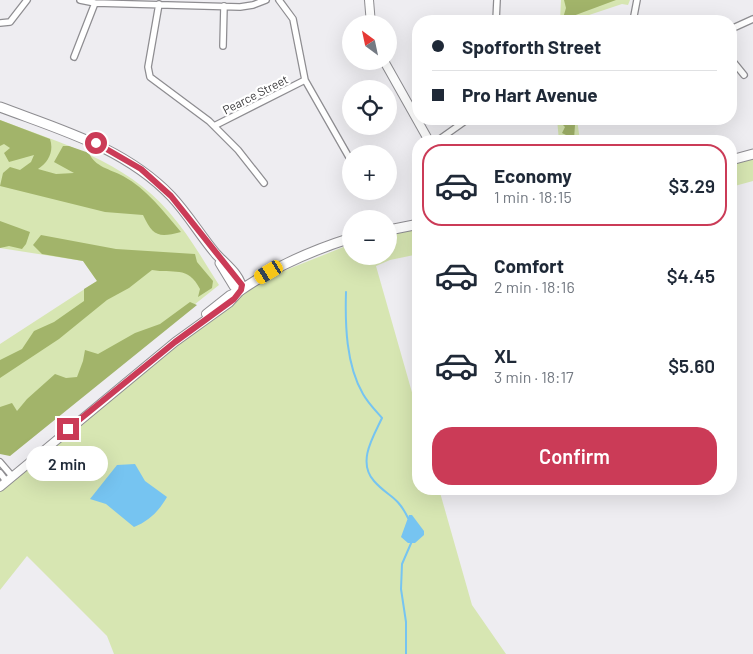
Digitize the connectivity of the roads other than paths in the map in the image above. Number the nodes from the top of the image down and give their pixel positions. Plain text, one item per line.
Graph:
1 (27, 0) edge
2 (80, 0) edge
3 (266, 0) edge
4 (279, 0) edge
5 (369, 0) edge
6 (497, 0) edge
7 (637, 0) edge
8 (95, 3) junction
9 (159, 4) junction
10 (224, 6) junction
11 (370, 15) edge
12 (496, 15) edge
13 (634, 15) edge
14 (753, 19) edge
15 (0, 23) edge
16 (737, 27) edge
17 (223, 46) dead end
18 (74, 57) dead end
19 (737, 66) edge
20 (389, 70) edge
21 (744, 74) dead end
22 (305, 80) junction
23 (0, 107) edge
24 (412, 111) edge
25 (460, 125) edge
26 (214, 126) junction
27 (445, 135) edge
28 (342, 145) edge
29 (753, 154) edge
30 (737, 158) edge
31 (264, 183) dead end
32 (412, 225) edge
33 (397, 228) edge
34 (342, 242) edge
35 (241, 290) junction
36 (0, 462) edge
37 (0, 473) edge
38 (9, 478) junction
39 (0, 487) edge

1 - 15 street
2 - 8 street
3 - 10 street
4 - 22 street
5 - 11 street
6 - 12 street
7 - 13 street
8 - 9 street
8 - 18 street
9 - 10 street
9 - 26 street
10 - 17 street
14 - 16 street
19 - 21 street
20 - 24 street
22 - 26 street, Pearce Street
22 - 28 street
23 - 35 main road
25 - 27 street
26 - 31 street
29 - 30 main road
32 - 33 main road
34 - 35 main road
35 - 38 street
36 - 38 street
37 - 38 street
38 - 39 street

